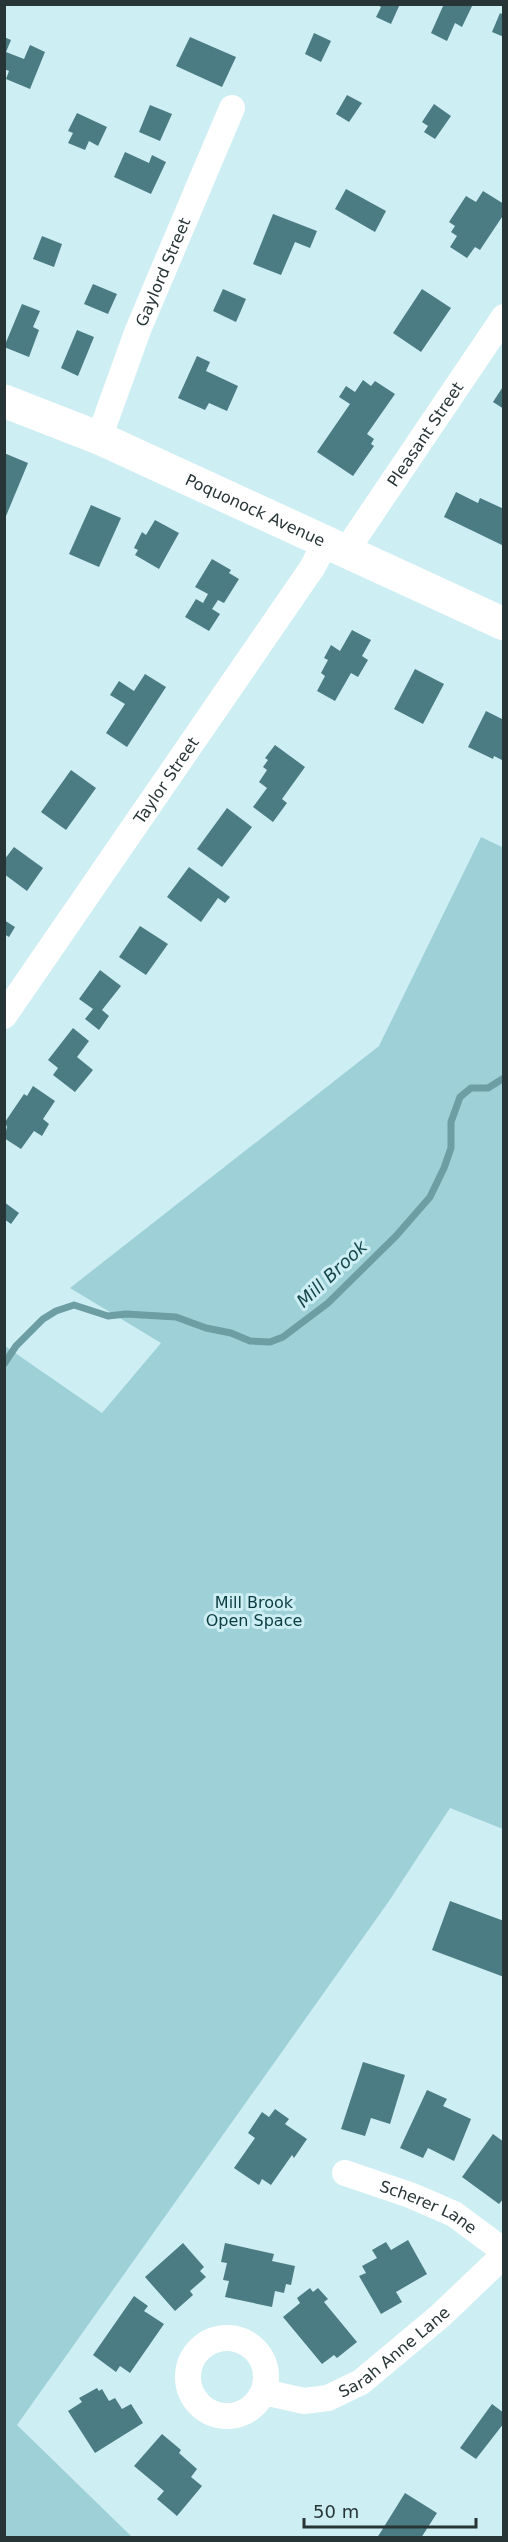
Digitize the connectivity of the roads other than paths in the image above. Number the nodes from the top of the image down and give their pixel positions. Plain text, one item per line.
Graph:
1 (232, 108) dead end
2 (504, 317) edge
3 (4, 401) edge
4 (99, 438) junction
5 (336, 547) junction
6 (504, 624) edge
7 (4, 1016) edge
8 (345, 2174) dead end
9 (504, 2253) edge
10 (264, 2392) dead end

1 - 4 street, Gaylord Street
2 - 5 street, Pleasant Street
3 - 4 main road, Poquonock Avenue
4 - 5 main road, Poquonock Avenue
5 - 6 main road, Poquonock Avenue
5 - 7 street, Taylor Street
8 - 9 street, Scherer Lane
9 - 10 street, Sarah Anne Lane

